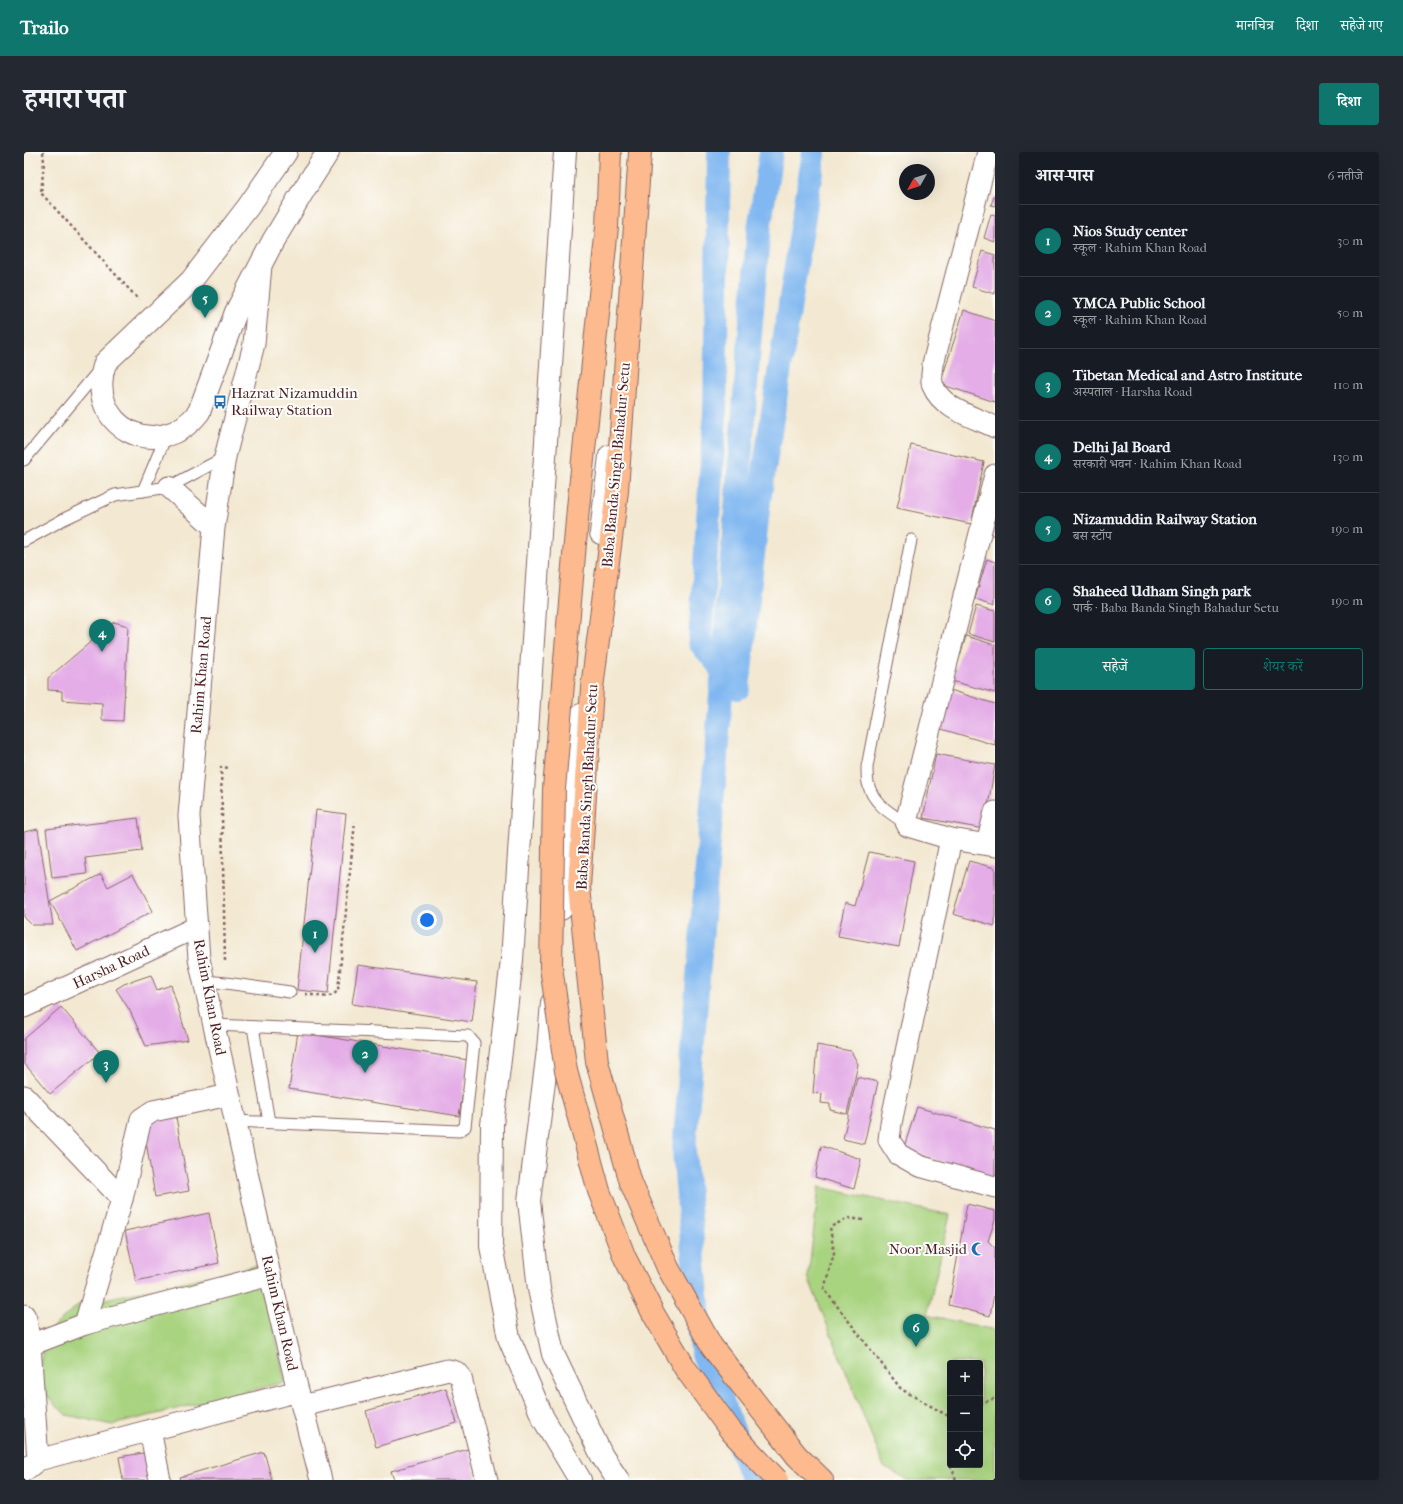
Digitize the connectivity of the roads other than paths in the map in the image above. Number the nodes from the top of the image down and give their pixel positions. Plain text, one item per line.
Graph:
1 (286, 152) edge
2 (328, 152) edge
3 (565, 152) edge
4 (610, 152) edge
5 (634, 152) edge
6 (640, 152) edge
7 (988, 152) edge
8 (261, 264) junction
9 (105, 363) junction
10 (995, 427) edge
11 (166, 436) junction
12 (225, 457) junction
13 (24, 460) edge
14 (995, 475) edge
15 (169, 487) junction
16 (143, 491) junction
17 (214, 527) junction
18 (911, 540) dead end
19 (24, 541) edge
20 (995, 812) edge
21 (907, 824) junction
22 (951, 839) junction
23 (991, 845) edge
24 (197, 927) junction
25 (205, 981) junction
26 (290, 992) road end
27 (24, 1008) edge
28 (214, 1025) junction
29 (253, 1027) junction
30 (229, 1095) junction
31 (24, 1096) edge
32 (235, 1122) junction
33 (269, 1122) junction
34 (995, 1187) edge
35 (122, 1199) junction
36 (270, 1275) junction
37 (24, 1314) edge
38 (85, 1324) junction
39 (30, 1345) junction
40 (300, 1398) junction
41 (150, 1430) junction
42 (31, 1466) edge
43 (160, 1480) edge
44 (321, 1480) edge
45 (487, 1480) edge
46 (580, 1480) edge
47 (618, 1480) edge
48 (777, 1480) edge
49 (822, 1480) edge

1 - 9 street
2 - 8 street
3 - 46 street
4 - 48 highway, Baba Banda Singh Bahadur Setu, bridge
5 - 47 street
6 - 49 highway, Baba Banda Singh Bahadur Setu
7 - 10 street
8 - 11 street
8 - 12 street, Rahim Khan Road
9 - 11 street
9 - 13 lane
11 - 16 lane
12 - 15 lane
12 - 17 street, Rahim Khan Road
14 - 21 street
15 - 16 lane
15 - 17 street
16 - 19 lane
17 - 24 street, Rahim Khan Road
18 - 21 lane
20 - 23 street
21 - 22 street
22 - 23 street
22 - 34 street
24 - 25 street, Rahim Khan Road
24 - 27 street, Harsha Road
25 - 26 lane
25 - 28 street, Rahim Khan Road
28 - 29 lane
28 - 30 street, Rahim Khan Road
29 - 33 lane
29 - 33 lane
30 - 32 street, Rahim Khan Road
30 - 35 street
31 - 35 street
32 - 33 lane
32 - 36 street, Rahim Khan Road
35 - 38 street
36 - 38 street
36 - 40 street, Rahim Khan Road
37 - 39 street
38 - 39 street
39 - 42 street
40 - 41 street
40 - 44 street, Rahim Khan Road
40 - 45 street
41 - 42 street
41 - 43 street

